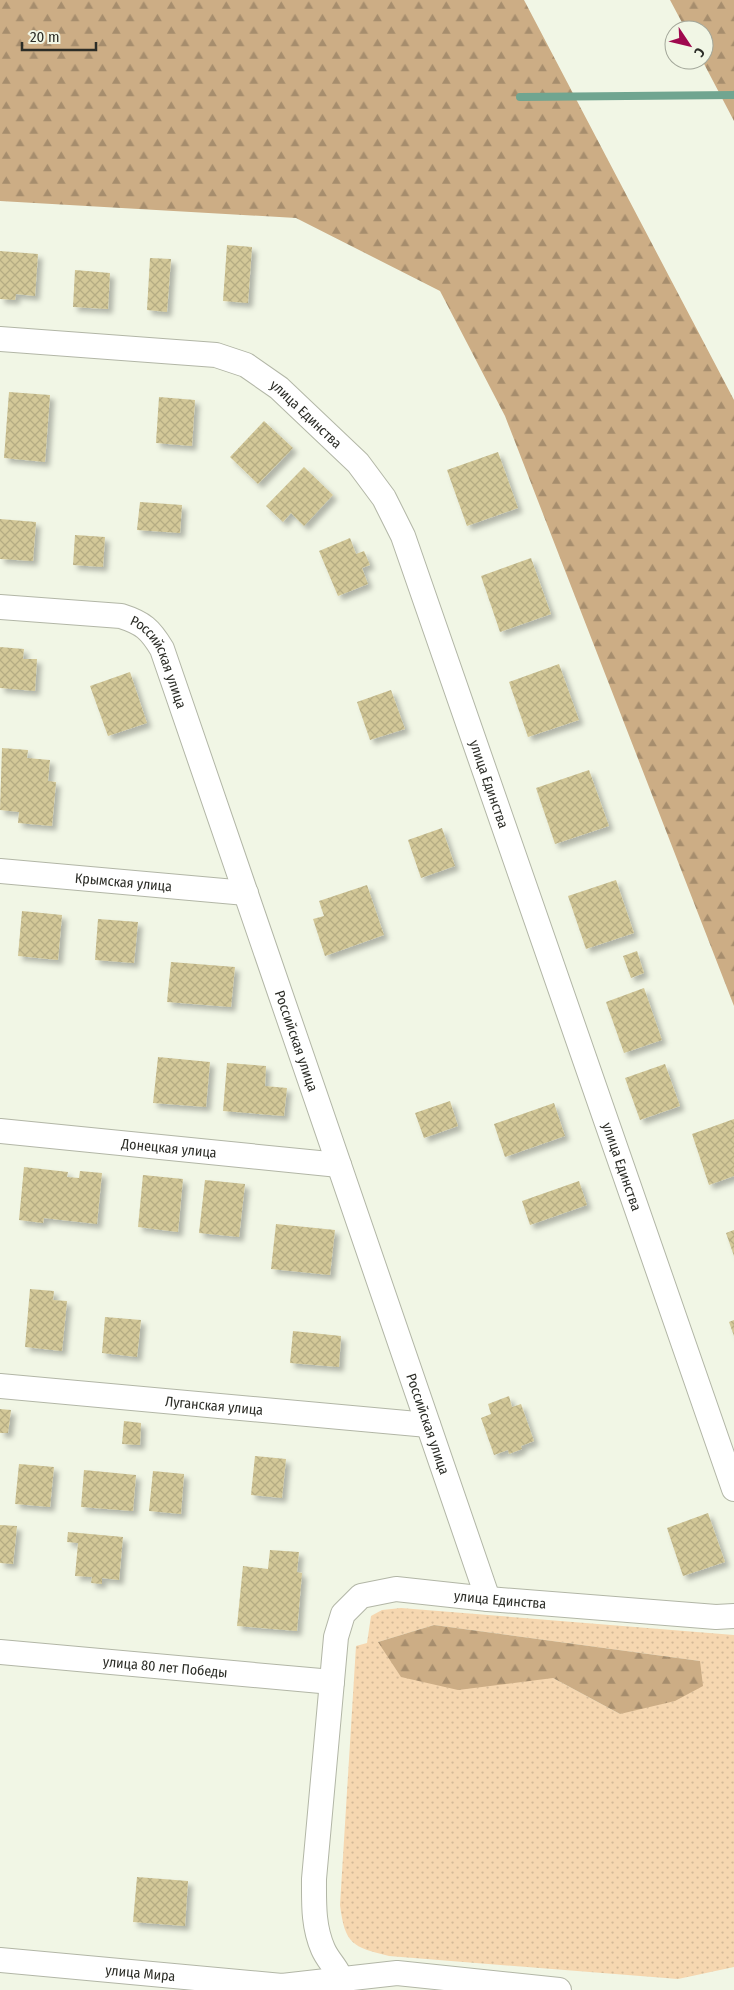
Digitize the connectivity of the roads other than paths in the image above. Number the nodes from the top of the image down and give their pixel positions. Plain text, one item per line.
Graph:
1 (0, 339) edge
2 (0, 607) edge
3 (0, 871) edge
4 (246, 893) junction
5 (0, 1131) edge
6 (339, 1165) junction
7 (0, 1386) edge
8 (428, 1426) junction
9 (734, 1489) edge
10 (488, 1599) junction
11 (734, 1616) edge
12 (0, 1652) edge
13 (332, 1682) junction
14 (0, 1960) edge
15 (342, 1984) edge
16 (559, 1990) edge

1 - 9 street, улица Единства
2 - 4 street, Российская улица
3 - 4 street, Крымская улица
4 - 6 street, Российская улица
5 - 6 street, Донецкая улица
6 - 8 street, Российская улица
7 - 8 street, Луганская улица
8 - 10 street, Российская улица
10 - 11 street, улица Единства
10 - 13 street, улица Единства
12 - 13 street, улица 80 лет Победы
13 - 15 street, улица Единства
14 - 15 street, улица Мира
15 - 16 street, улица Мира

